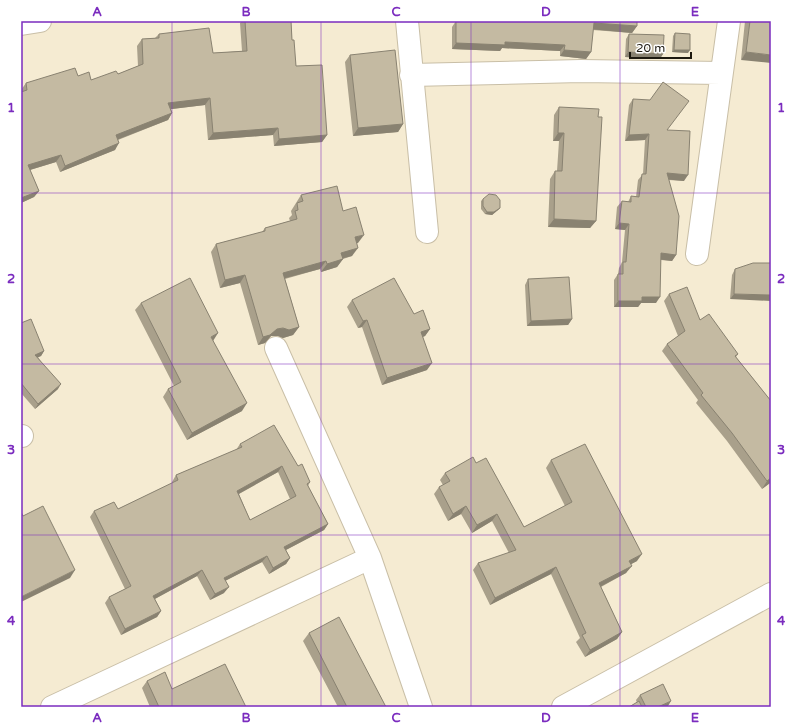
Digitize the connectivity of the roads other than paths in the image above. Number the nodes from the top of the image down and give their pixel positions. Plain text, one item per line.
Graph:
1 (40, 21) edge
2 (407, 21) edge
3 (729, 21) edge
4 (21, 24) edge
5 (721, 73) junction
6 (411, 75) junction
7 (427, 232) dead end
8 (697, 254) dead end
9 (276, 348) dead end
10 (370, 558) junction
11 (771, 594) edge
12 (52, 707) edge
13 (421, 707) edge
14 (563, 707) edge

1 - 4 street
2 - 6 street
3 - 5 street
5 - 6 street
5 - 8 street
6 - 7 street
9 - 10 street
10 - 12 street
10 - 13 street
11 - 14 street

